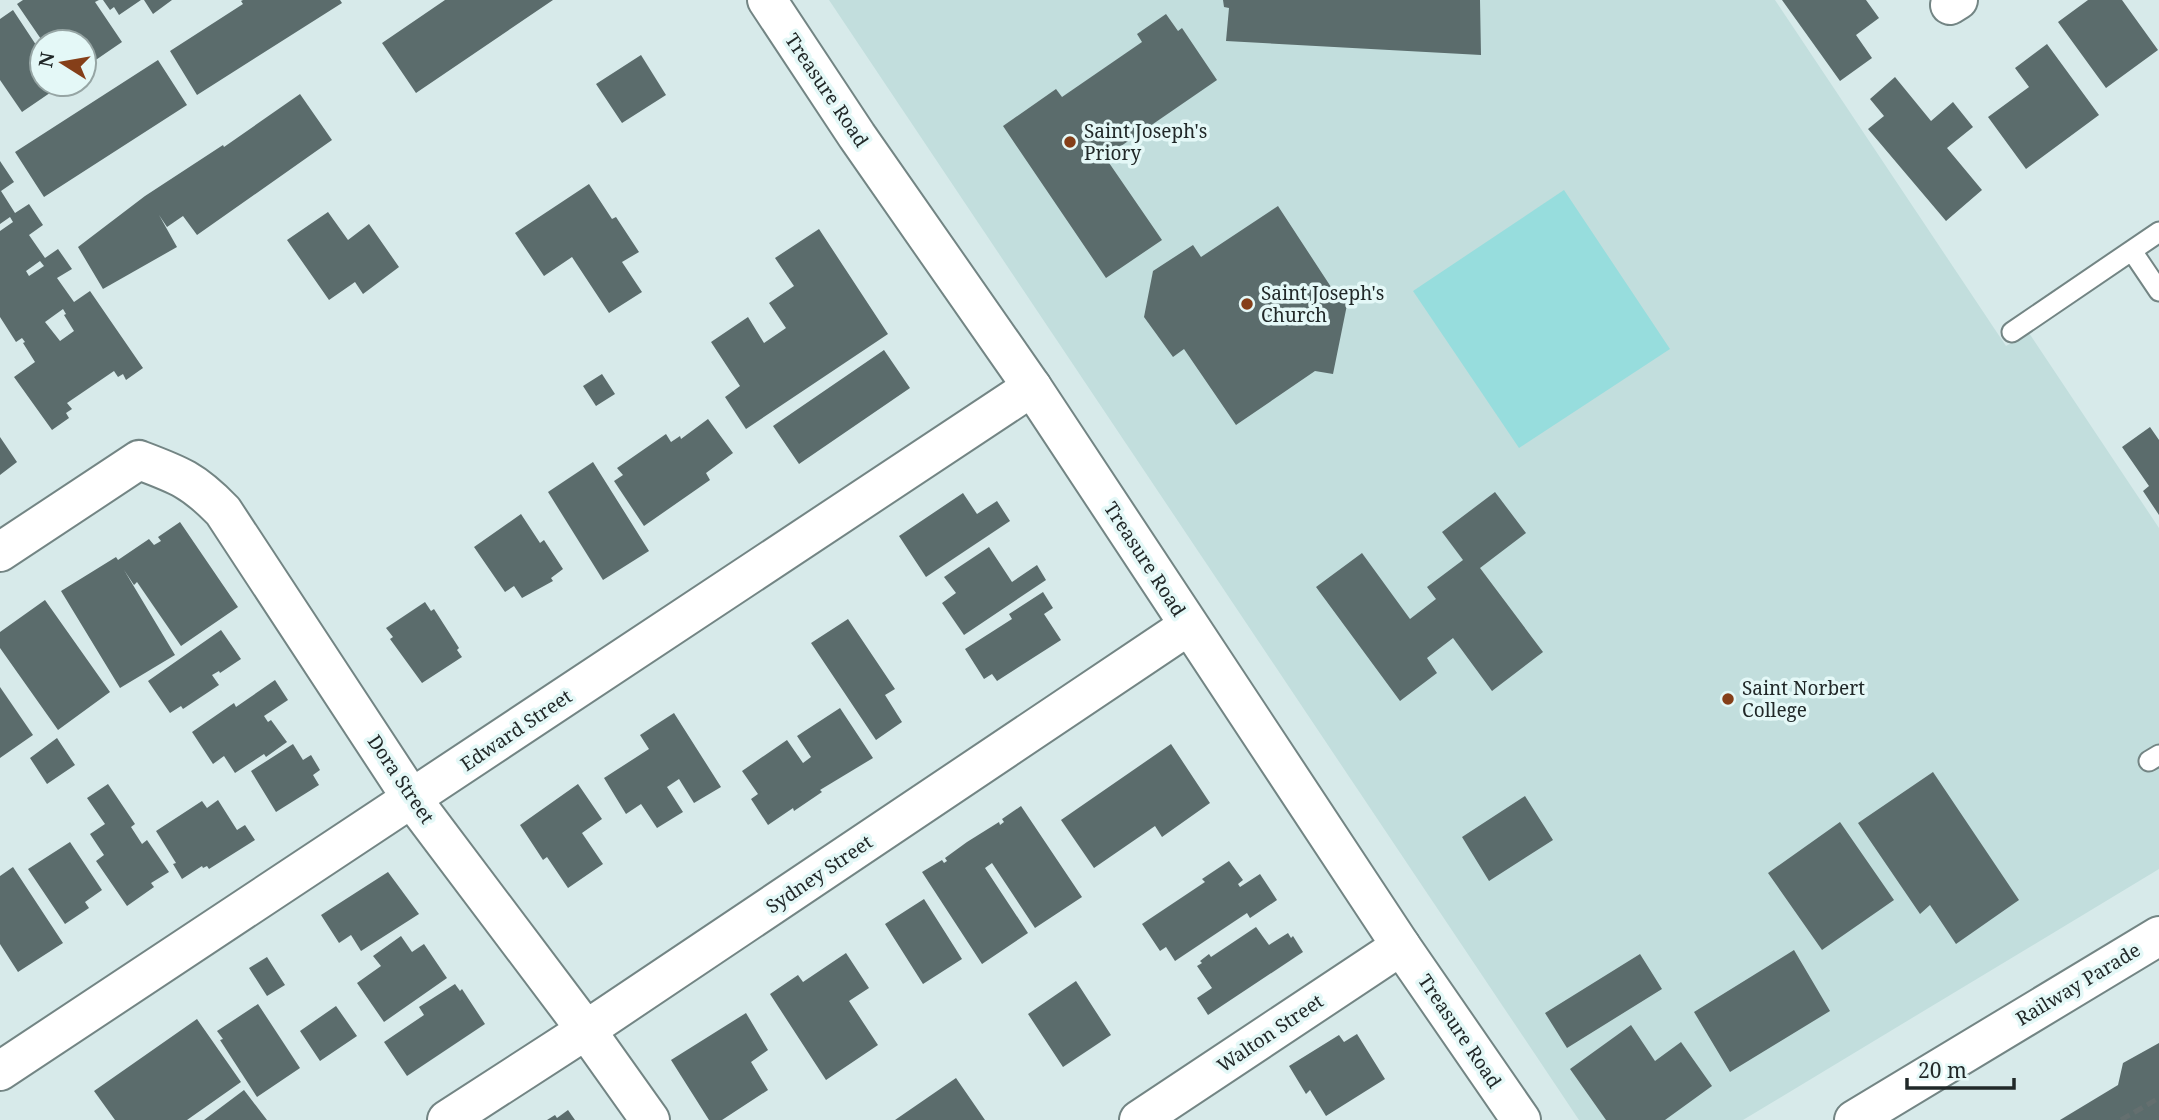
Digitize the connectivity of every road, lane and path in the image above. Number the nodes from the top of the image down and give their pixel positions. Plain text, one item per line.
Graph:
1 (767, 0) edge
2 (2159, 232) edge
3 (2132, 251) junction
4 (2159, 291) edge
5 (2012, 332) dead end
6 (1031, 387) junction
7 (0, 552) edge
8 (1188, 626) junction
9 (412, 799) junction
10 (2159, 936) edge
11 (1401, 946) junction
12 (586, 1030) junction
13 (0, 1071) edge
14 (447, 1120) edge
15 (650, 1120) edge
16 (1139, 1120) edge
17 (1521, 1120) edge
18 (1854, 1120) edge

1 - 6 street, Treasure Road
2 - 3 lane
3 - 4 lane
3 - 5 lane
6 - 8 street, Treasure Road
6 - 9 street, Edward Street
7 - 9 street, Dora Street
8 - 11 street, Treasure Road
8 - 12 street, Sydney Street
9 - 12 street, Dora Street
9 - 13 street, Edward Street
10 - 18 street, Railway Parade
11 - 16 street, Walton Street
11 - 17 street, Treasure Road
12 - 14 street, Sydney Street
12 - 15 street, Dora Street

